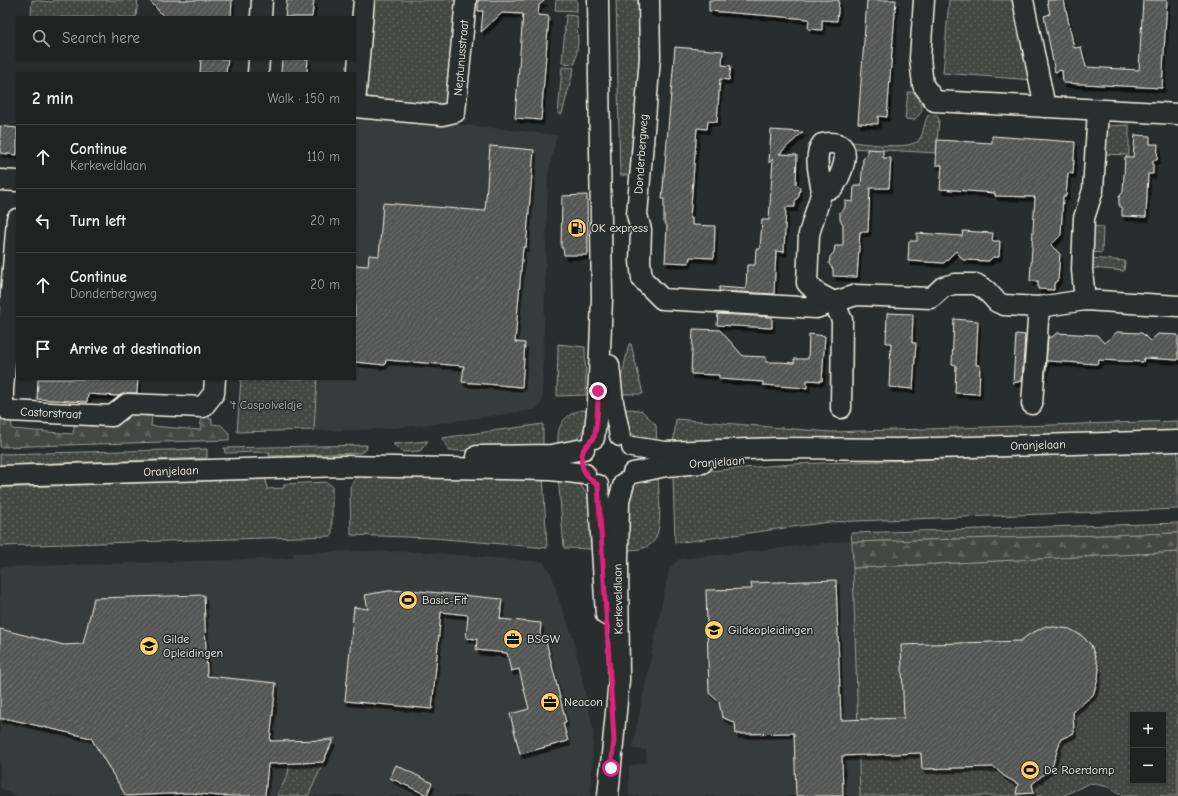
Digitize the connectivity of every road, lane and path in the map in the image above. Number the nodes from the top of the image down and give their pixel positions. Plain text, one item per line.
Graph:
1 (262, 0) edge
2 (364, 0) edge
3 (466, 0) edge
4 (598, 0) edge
5 (649, 0) edge
6 (924, 0) edge
7 (1023, 0) edge
8 (261, 16) edge
9 (259, 60) edge
10 (258, 72) edge
11 (356, 92) edge
12 (356, 106) edge
13 (1045, 107) junction
14 (1098, 110) junction
15 (1178, 114) edge
16 (0, 180) edge
17 (16, 181) edge
18 (822, 191) dead end
19 (16, 231) edge
20 (807, 283) junction
21 (602, 298) junction
22 (1085, 300) junction
23 (834, 302) junction
24 (1178, 306) edge
25 (791, 307) junction
26 (1039, 307) junction
27 (215, 380) edge
28 (1032, 404) dead end
29 (841, 408) dead end
30 (1178, 441) edge
31 (626, 442) junction
32 (589, 443) junction
33 (898, 449) junction
34 (343, 466) junction
35 (0, 476) edge
36 (628, 478) junction
37 (592, 480) junction
38 (614, 740) junction
39 (608, 796) edge

1 - 8 street
2 - 11 street
3 - 12 street, Neptunusstraat
4 - 21 street
5 - 25 street, Donderbergweg
6 - 13 street
7 - 13 street
9 - 10 street
13 - 14 street
14 - 15 street
14 - 22 street
16 - 17 street
18 - 20 street
19 - 27 street, Castorstraat
20 - 23 street
20 - 25 street
21 - 31 street
21 - 32 street
22 - 24 street
22 - 26 street
23 - 25 street
23 - 26 street
23 - 29 street
26 - 28 street
30 - 33 street, Oranjelaan
31 - 32 street
31 - 33 street, Oranjelaan
31 - 36 street
32 - 34 street, Oranjelaan
32 - 37 street
33 - 36 street, Oranjelaan
34 - 35 street, Oranjelaan
34 - 37 street, Oranjelaan
36 - 37 street
36 - 38 street, Kerkeveldlaan
37 - 38 street, Kerkeveldlaan
38 - 39 street, Kerkeveldlaan

